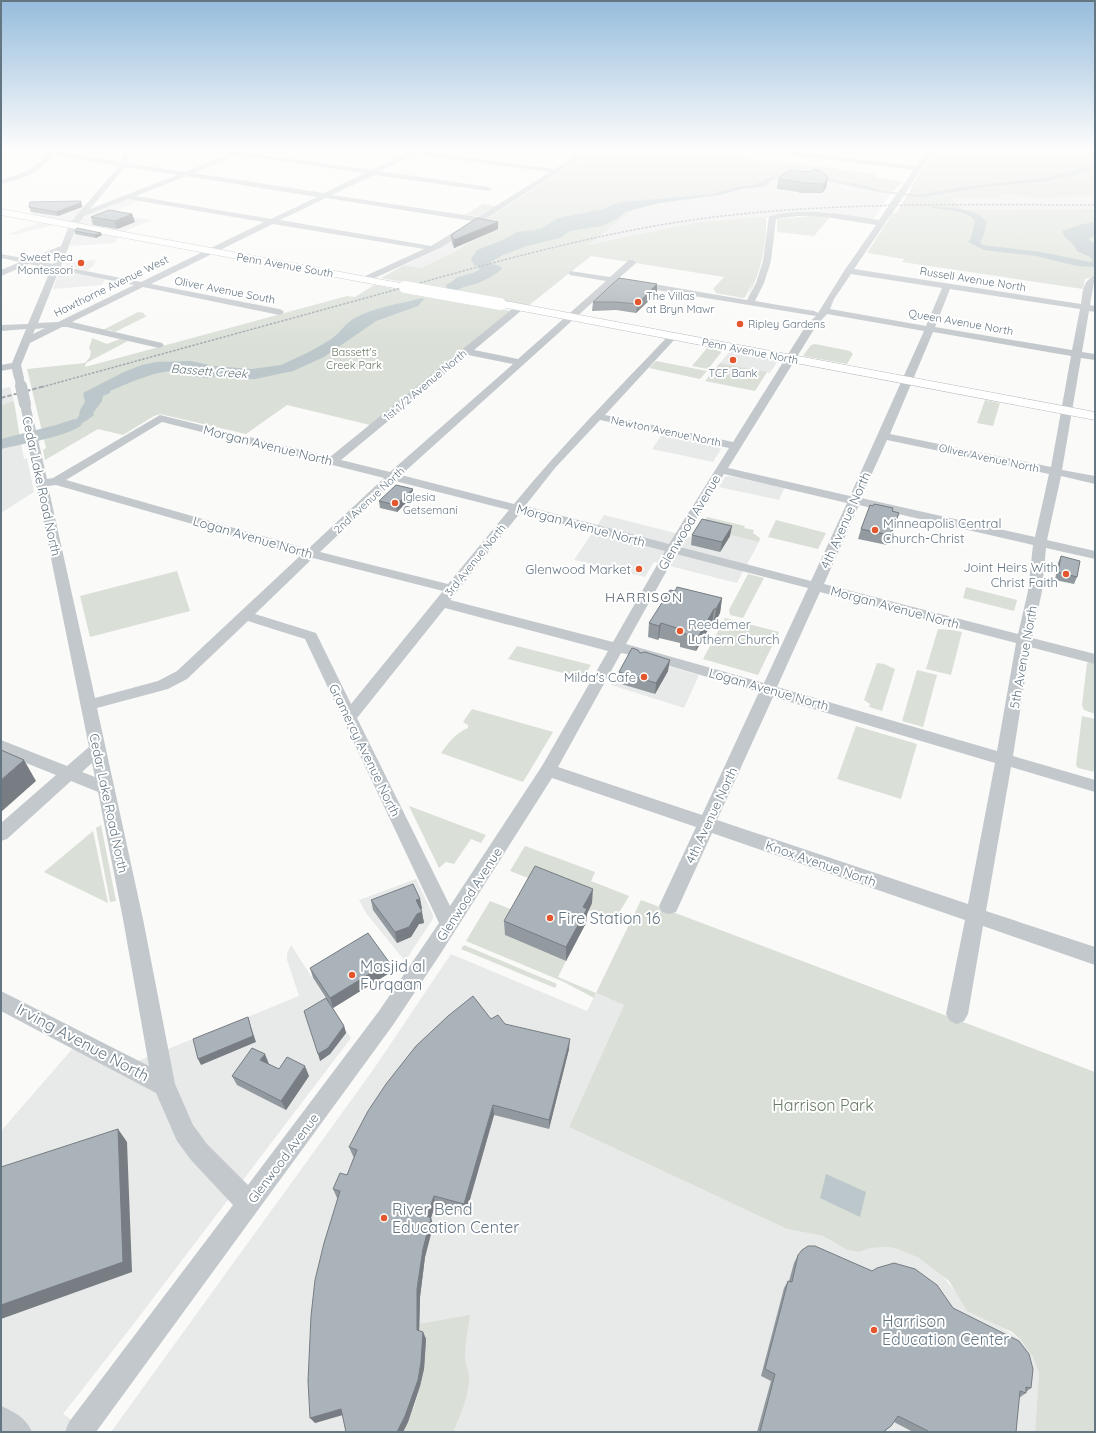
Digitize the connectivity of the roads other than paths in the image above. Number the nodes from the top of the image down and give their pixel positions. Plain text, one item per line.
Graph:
1 (17, 215) edge
2 (82, 215) edge
3 (234, 215) edge
4 (284, 215) edge
5 (448, 215) edge
6 (488, 215) edge
7 (887, 215) edge
8 (480, 220) junction
9 (271, 221) junction
10 (881, 223) junction
11 (73, 225) junction
12 (64, 247) junction
13 (432, 248) junction
14 (210, 251) junction
15 (1, 256) edge
16 (29, 262) junction
17 (632, 262) dead end
18 (56, 267) junction
19 (848, 271) junction
20 (1, 273) edge
21 (573, 273) dead end
22 (612, 279) junction
23 (1095, 279) edge
24 (370, 280) junction
25 (140, 284) junction
26 (947, 286) junction
27 (405, 287) joint
28 (750, 303) junction
29 (519, 308) junction
30 (1090, 308) edge
31 (279, 312) dead end
32 (819, 313) junction
33 (569, 317) junction
34 (60, 323) junction
35 (32, 326) junction
36 (1, 328) edge
37 (930, 329) junction
38 (672, 336) junction
39 (26, 341) junction
40 (159, 345) dead end
41 (466, 351) junction
42 (1077, 354) junction
43 (790, 358) junction
44 (1095, 358) edge
45 (519, 362) junction
46 (16, 364) junction
47 (1, 368) edge
48 (908, 381) junction
49 (1067, 411) junction
50 (597, 416) junction
51 (1095, 416) edge
52 (883, 436) junction
53 (734, 446) junction
54 (332, 462) junction
55 (720, 470) junction
56 (1056, 472) junction
57 (392, 477) junction
58 (1095, 480) edge
59 (49, 482) junction
60 (854, 500) junction
61 (517, 508) junction
62 (1040, 543) junction
63 (672, 549) junction
64 (312, 554) junction
65 (1095, 555) edge
66 (816, 586) junction
67 (450, 589) junction
68 (440, 602) junction
69 (246, 616) junction
70 (1024, 640) junction
71 (617, 647) junction
72 (1095, 659) edge
73 (768, 689) junction
74 (89, 705) junction
75 (349, 717) junction
76 (1, 746) edge
77 (98, 748) junction
78 (1004, 758) junction
79 (548, 770) junction
80 (69, 774) junction
81 (1095, 786) edge
82 (105, 788) junction
83 (707, 824) junction
84 (1, 834) edge
85 (669, 906) dead end
86 (974, 915) junction
87 (450, 924) junction
88 (1095, 956) edge
89 (1, 1000) edge
90 (956, 1014) dead end
91 (164, 1085) junction
92 (249, 1204) junction
93 (1, 1420) edge
94 (18, 1432) edge
95 (79, 1432) edge

1 - 11 main road, Penn Avenue South
2 - 11 street
3 - 9 street
4 - 9 street, Hawthorne Avenue West
5 - 8 street
6 - 8 street
7 - 10 street, bridge
8 - 13 street
9 - 13 street
9 - 14 street, Hawthorne Avenue West
10 - 19 street
10 - 28 street
11 - 12 street
11 - 14 main road, Penn Avenue South
12 - 16 street
12 - 18 street
13 - 24 street
14 - 24 main road, Penn Avenue South
14 - 25 street, Hawthorne Avenue West
15 - 16 street, Oliver Avenue South
16 - 18 street, Oliver Avenue South
16 - 20 street
17 - 22 street, 2nd Avenue North
18 - 25 street, Oliver Avenue South
18 - 35 street
19 - 26 street, Russell Avenue North
19 - 32 street
21 - 22 street, Queen Avenue North
22 - 28 street, Queen Avenue North
22 - 33 street, 2nd Avenue North
23 - 30 street, 5th Avenue North
24 - 27 main road, Penn Avenue South
25 - 31 street, Oliver Avenue South
25 - 34 street, Hawthorne Avenue West
26 - 30 street, Russell Avenue North
26 - 37 street, 4th Avenue North
27 - 29 main road, Penn Avenue North, bridge
28 - 32 street, Queen Avenue North
29 - 33 main road, Penn Avenue North
29 - 41 street, 1st 1/2 Avenue North
30 - 42 street, 5th Avenue North
32 - 37 street, Queen Avenue North
32 - 43 street, Glenwood Avenue
33 - 38 main road, Penn Avenue North
33 - 45 street, 2nd Avenue North
34 - 35 street
34 - 39 street, Hawthorne Avenue West
34 - 40 street
35 - 36 street
35 - 39 street
37 - 42 street, Queen Avenue North
37 - 48 street, 4th Avenue North
38 - 43 main road, Penn Avenue North
38 - 50 street, 3rd Avenue North
39 - 46 street
41 - 45 street
41 - 54 street, 1st 1/2 Avenue North
42 - 44 street, Queen Avenue North
42 - 49 street, 5th Avenue North
43 - 48 main road, Penn Avenue North
43 - 53 street, Glenwood Avenue
45 - 57 street, 2nd Avenue North
46 - 47 street
46 - 59 street, Cedar Lake Road North, bridge
48 - 49 main road, Penn Avenue North
48 - 52 street, 4th Avenue North
49 - 51 main road, Penn Avenue North
49 - 56 street, 5th Avenue North
50 - 53 street, Newton Avenue North
50 - 61 street, 3rd Avenue North
52 - 56 street, Oliver Avenue North
52 - 60 street, 4th Avenue North
53 - 55 street, Glenwood Avenue
54 - 57 street, Morgan Avenue North
54 - 59 street, Morgan Avenue North
55 - 60 street
55 - 63 street, Glenwood Avenue
56 - 58 street, Oliver Avenue North
56 - 62 street, 5th Avenue North
57 - 61 street, Morgan Avenue North
57 - 64 street, 2nd Avenue North
59 - 64 street, Logan Avenue North
59 - 74 street, Cedar Lake Road North
60 - 62 street
60 - 66 street, 4th Avenue North
61 - 63 street, Morgan Avenue North
61 - 67 street, 3rd Avenue North
62 - 65 street
62 - 70 street, 5th Avenue North
63 - 66 street, Morgan Avenue North
63 - 71 street, Glenwood Avenue
64 - 67 street, Logan Avenue North
64 - 69 street, 2nd Avenue North
66 - 70 street, Morgan Avenue North
66 - 73 street, 4th Avenue North
67 - 68 street, 3rd Avenue North
68 - 71 street, Logan Avenue North
68 - 75 street, 3rd Avenue North
69 - 74 street, 2nd Avenue North
69 - 75 street, Gramercy Avenue North
70 - 72 street, Morgan Avenue North
70 - 78 street, 5th Avenue North
71 - 73 street, Logan Avenue North
71 - 79 street, Glenwood Avenue
73 - 78 street, Logan Avenue North
73 - 83 street, 4th Avenue North
74 - 77 street, Cedar Lake Road North
75 - 87 street, Gramercy Avenue North
76 - 80 street
77 - 80 street
77 - 82 street, Cedar Lake Road North
78 - 81 street, Logan Avenue North
78 - 86 street, 5th Avenue North
79 - 83 street, Knox Avenue North
79 - 87 street, Glenwood Avenue
80 - 82 street
80 - 84 street
82 - 91 street, Cedar Lake Road North
83 - 85 street, 4th Avenue North
83 - 86 street, Knox Avenue North
86 - 88 street, Knox Avenue North
86 - 90 street, 5th Avenue North
87 - 92 street, Glenwood Avenue
89 - 91 street, Irving Avenue North
91 - 92 street, Cedar Lake Road North
92 - 95 street, Glenwood Avenue
93 - 94 street

